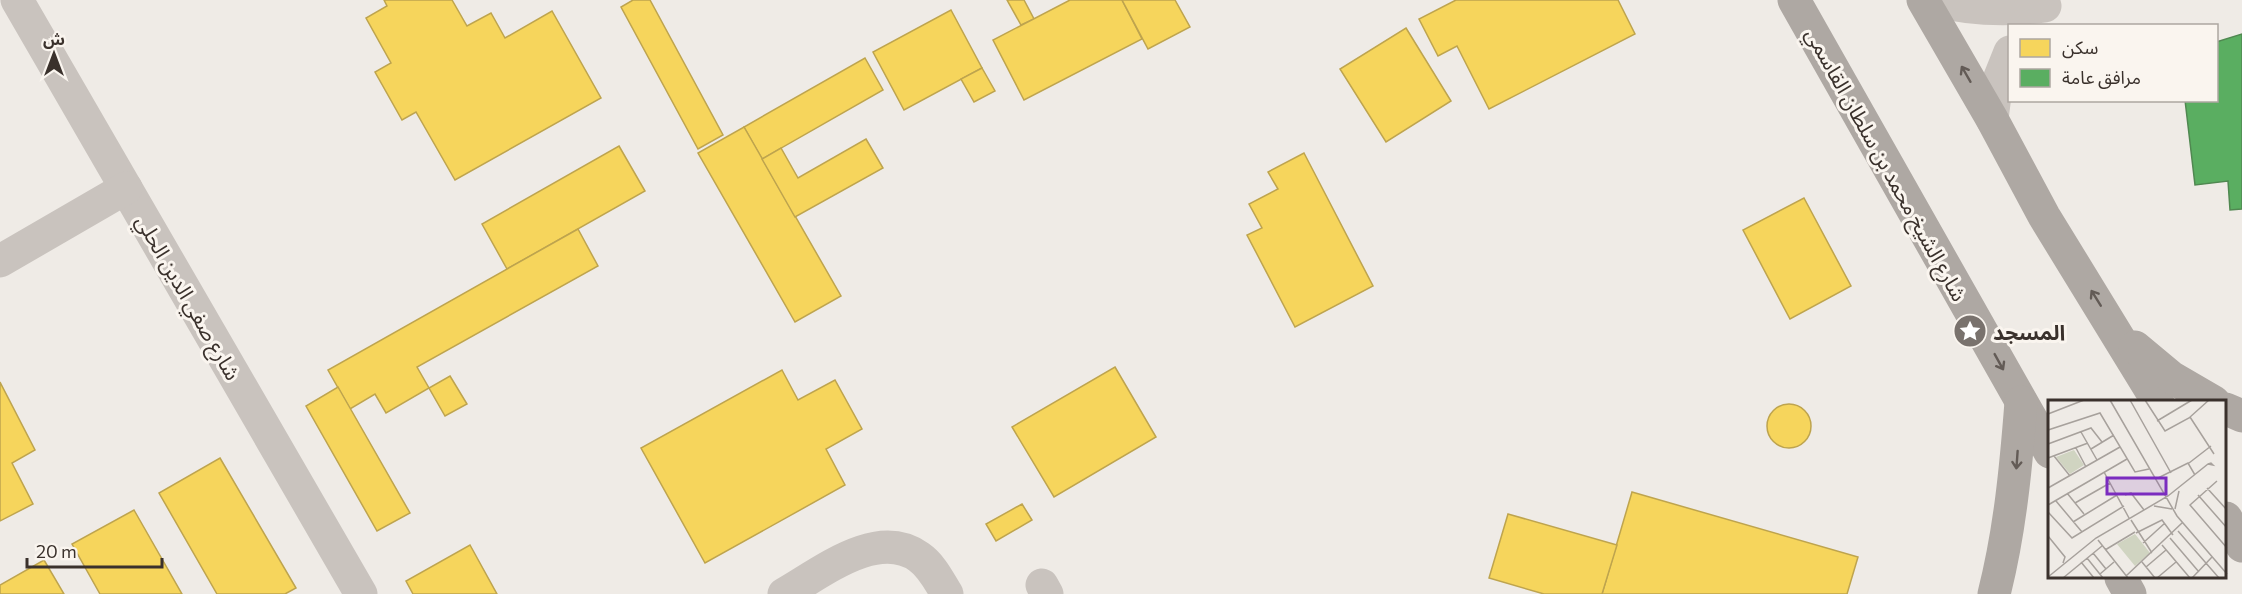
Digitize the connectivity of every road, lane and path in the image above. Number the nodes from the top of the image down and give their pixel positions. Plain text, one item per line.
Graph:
1 (17, 0) edge
2 (1794, 0) edge
3 (1923, 0) edge
4 (1932, 0) edge
5 (2042, 10) edge
6 (2008, 57) edge
7 (1992, 118) junction
8 (126, 188) junction
9 (0, 261) edge
10 (2117, 332) junction
11 (2157, 400) edge
12 (2210, 400) edge
13 (2021, 402) junction
14 (2227, 409) edge
15 (2242, 416) edge
16 (2048, 449) edge
17 (2227, 520) edge
18 (2242, 546) edge
19 (2122, 579) edge
20 (361, 594) edge
21 (784, 594) edge
22 (947, 594) edge
23 (1994, 594) edge
24 (2130, 594) edge

1 - 8 street, شارع صفي الدين الحلي
2 -> 13 main road, شارع الشيخ محمد بن سلطان القاسمي
7 -> 3 main road
4 - 5 street
6 - 7 street
10 -> 7 main road
8 - 9 street
8 - 20 street, شارع صفي الدين الحلي
10 - 11 main road
10 - 12 main road
13 - 16 main road, شارع الشيخ محمد بن سلطان القاسمي
13 -> 23 main road
14 - 15 main road
17 - 18 main road
19 - 24 main road
21 - 22 street

